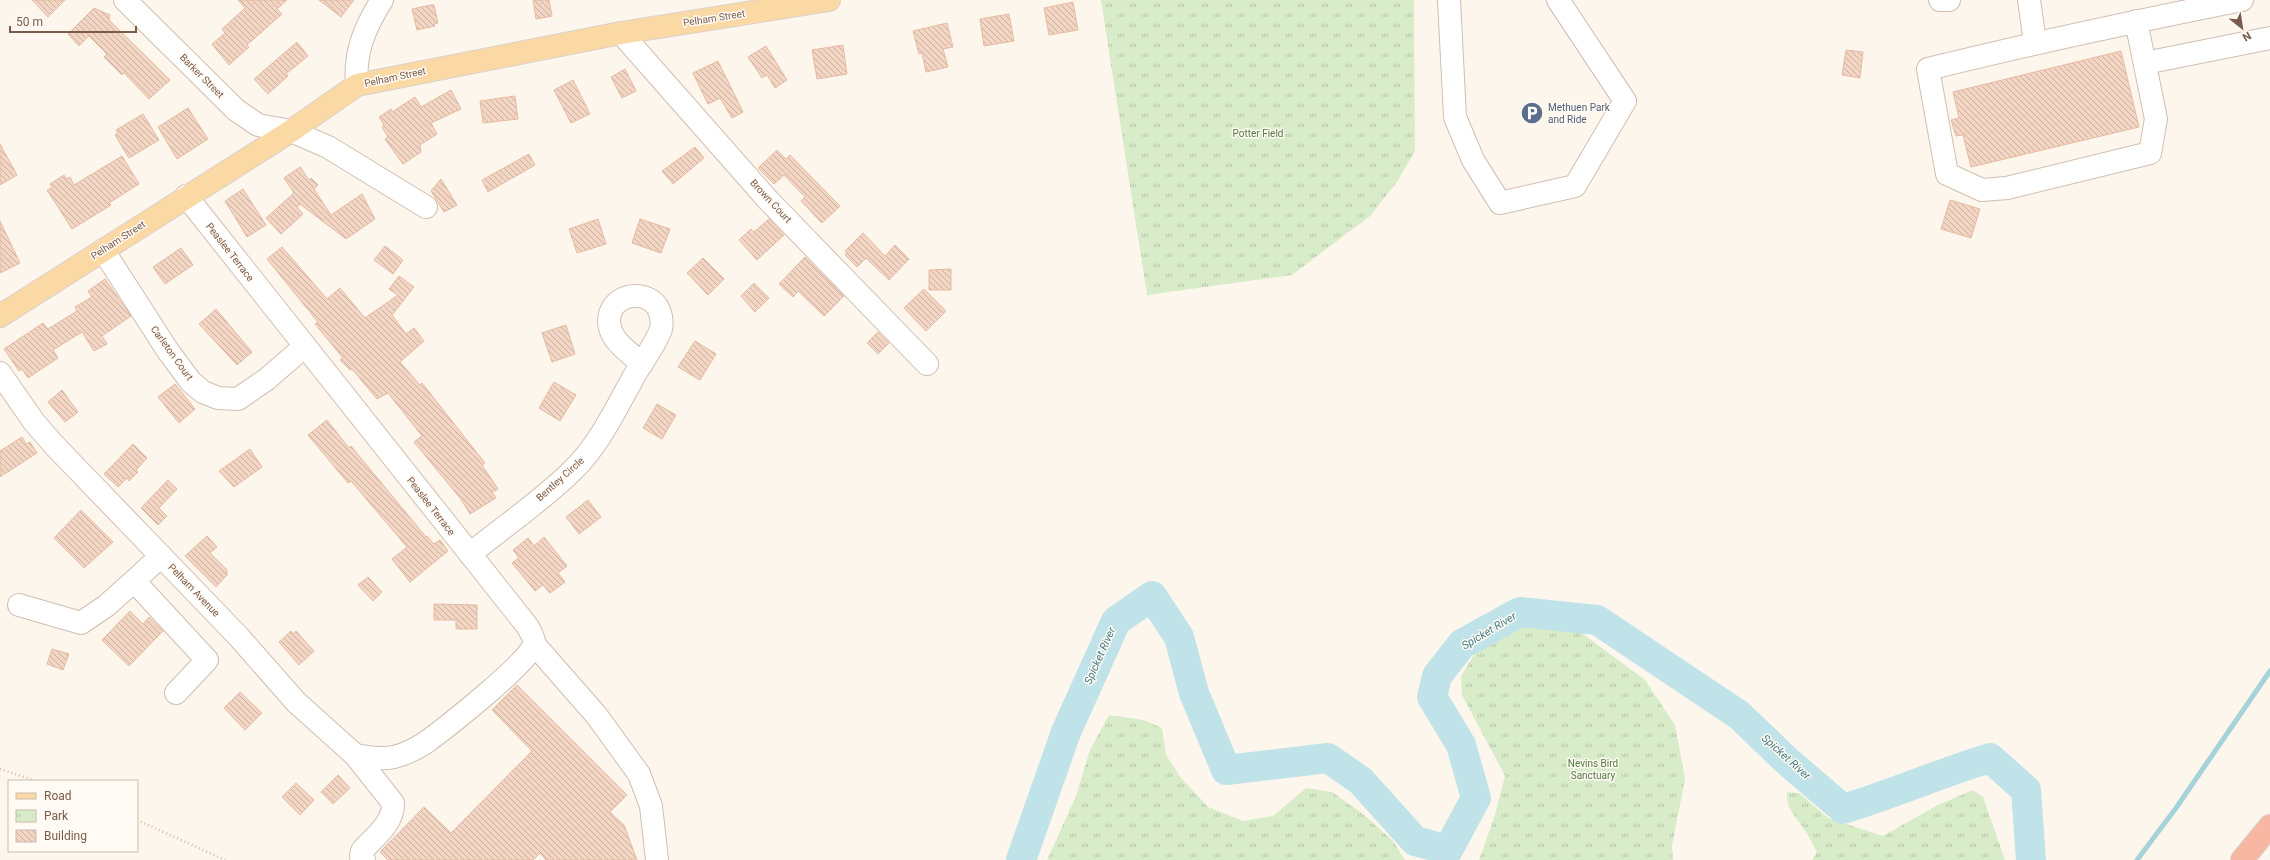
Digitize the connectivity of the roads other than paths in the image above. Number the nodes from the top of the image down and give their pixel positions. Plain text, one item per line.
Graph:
1 (125, 0) edge
2 (382, 0) edge
3 (829, 0) edge
4 (1449, 0) edge
5 (1558, 0) edge
6 (1940, 0) edge
7 (1949, 0) edge
8 (2029, 0) edge
9 (2242, 0) edge
10 (2136, 21) junction
11 (621, 33) junction
12 (2270, 38) edge
13 (2035, 42) junction
14 (2145, 63) junction
15 (357, 86) junction
16 (291, 131) junction
17 (186, 196) junction
18 (426, 207) dead end
19 (103, 250) junction
20 (0, 316) edge
21 (305, 346) junction
22 (642, 364) dead end
23 (927, 364) dead end
24 (0, 373) edge
25 (470, 554) junction
26 (161, 556) junction
27 (134, 581) junction
28 (18, 605) dead end
29 (534, 644) junction
30 (176, 693) dead end
31 (355, 755) junction
32 (2270, 826) edge
33 (364, 860) edge
34 (657, 860) edge
35 (2242, 860) edge

1 - 16 street, Barker Street
2 - 15 street
3 - 11 main road, Pelham Street
4 - 5 street
6 - 7 street
8 - 13 street
9 - 10 street
10 - 13 street
10 - 14 street
11 - 15 main road, Pelham Street
11 - 23 street, Brown Court
12 - 14 street
13 - 14 street
15 - 16 main road, Pelham Street
16 - 17 main road, Pelham Street
16 - 18 street
17 - 19 main road, Pelham Street
17 - 21 street, Peaslee Terrace
19 - 20 main road, Pelham Street
19 - 21 street, Carleton Court
21 - 25 street, Peaslee Terrace
22 - 25 street, Bentley Circle
24 - 26 street, Pelham Avenue
25 - 29 street, Peaslee Terrace
26 - 27 street
26 - 31 street, Pelham Avenue
27 - 28 street
27 - 30 street
29 - 31 street
29 - 34 street, Peaslee Terrace
31 - 33 street, Pelham Avenue
32 - 35 highway

